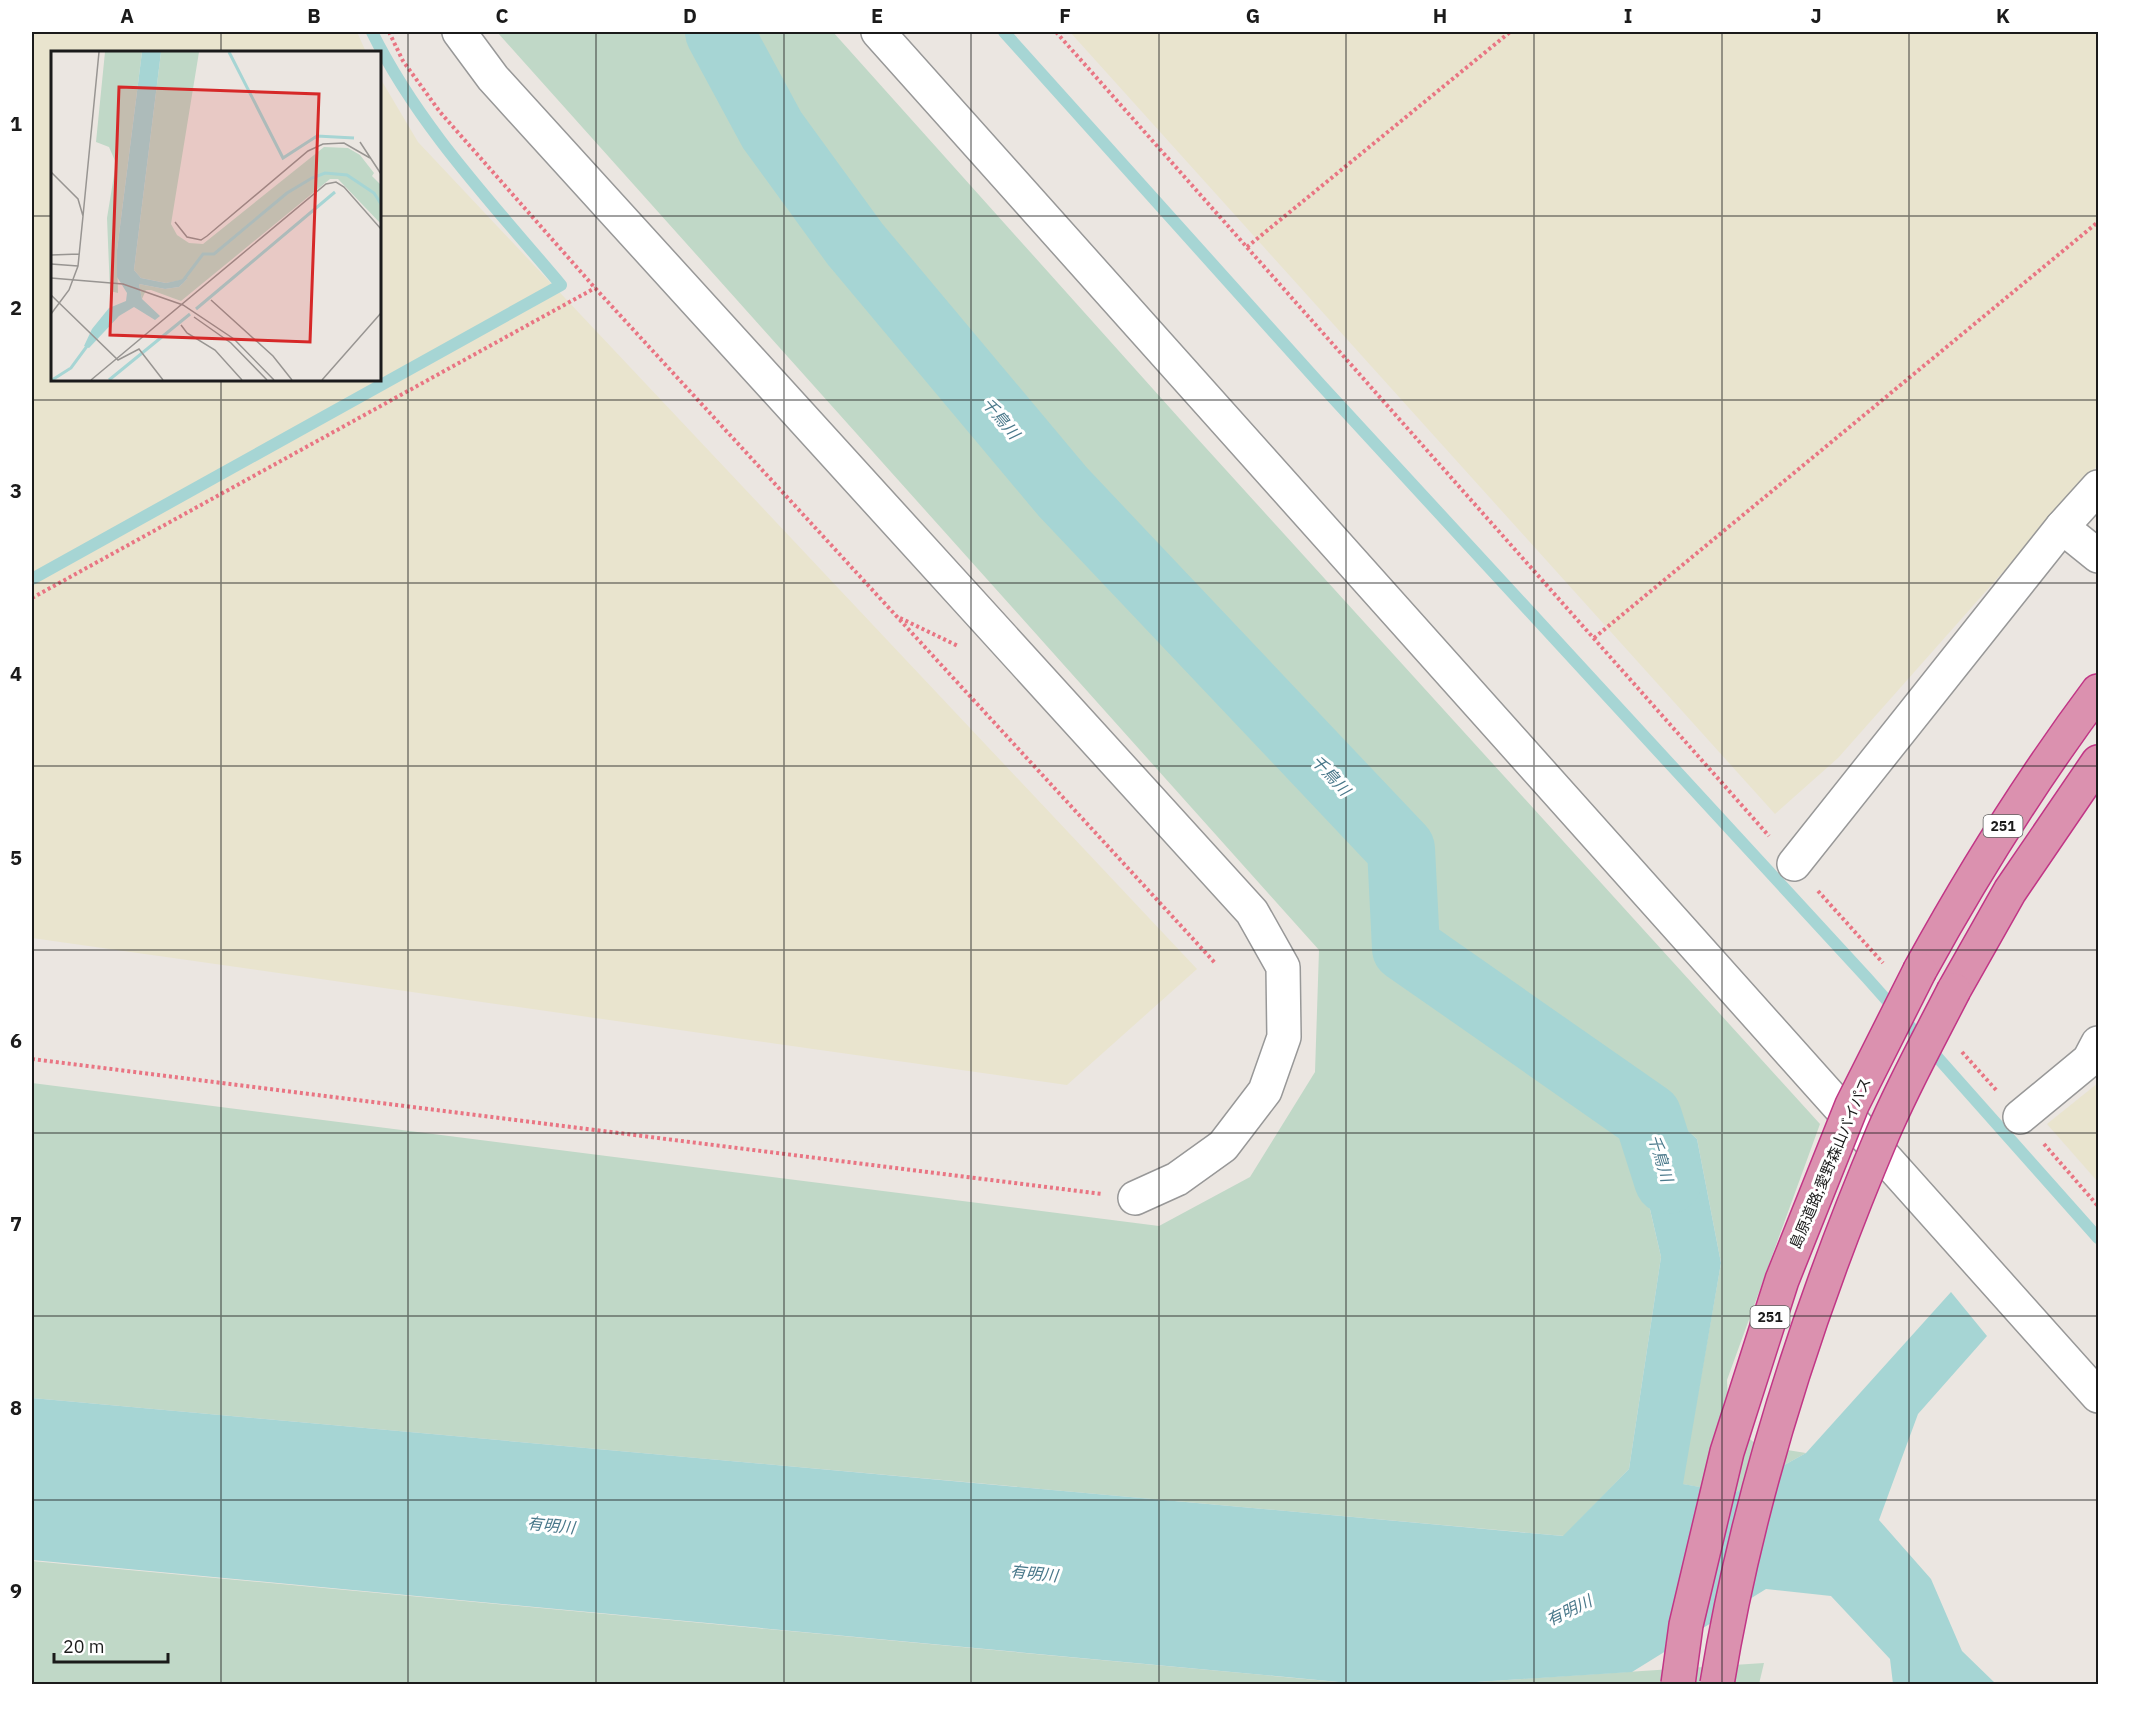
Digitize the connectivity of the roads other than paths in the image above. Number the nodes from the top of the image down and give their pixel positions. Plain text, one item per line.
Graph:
1 (459, 32) edge
2 (878, 32) edge
3 (2098, 488) edge
4 (2062, 526) junction
5 (2098, 556) edge
6 (2098, 690) edge
7 (2098, 762) edge
8 (1794, 864) road end
9 (2098, 1043) edge
10 (2020, 1117) road end
11 (1135, 1198) road end
12 (2098, 1396) edge
13 (1678, 1684) edge
14 (1717, 1684) edge

1 - 11 street
2 - 12 street
3 - 4 street
4 - 5 street
4 - 8 street
6 - 13 highway, 島原道路;愛野森山バイパス / 251, bridge
7 - 14 highway, 251, bridge
9 - 10 street

